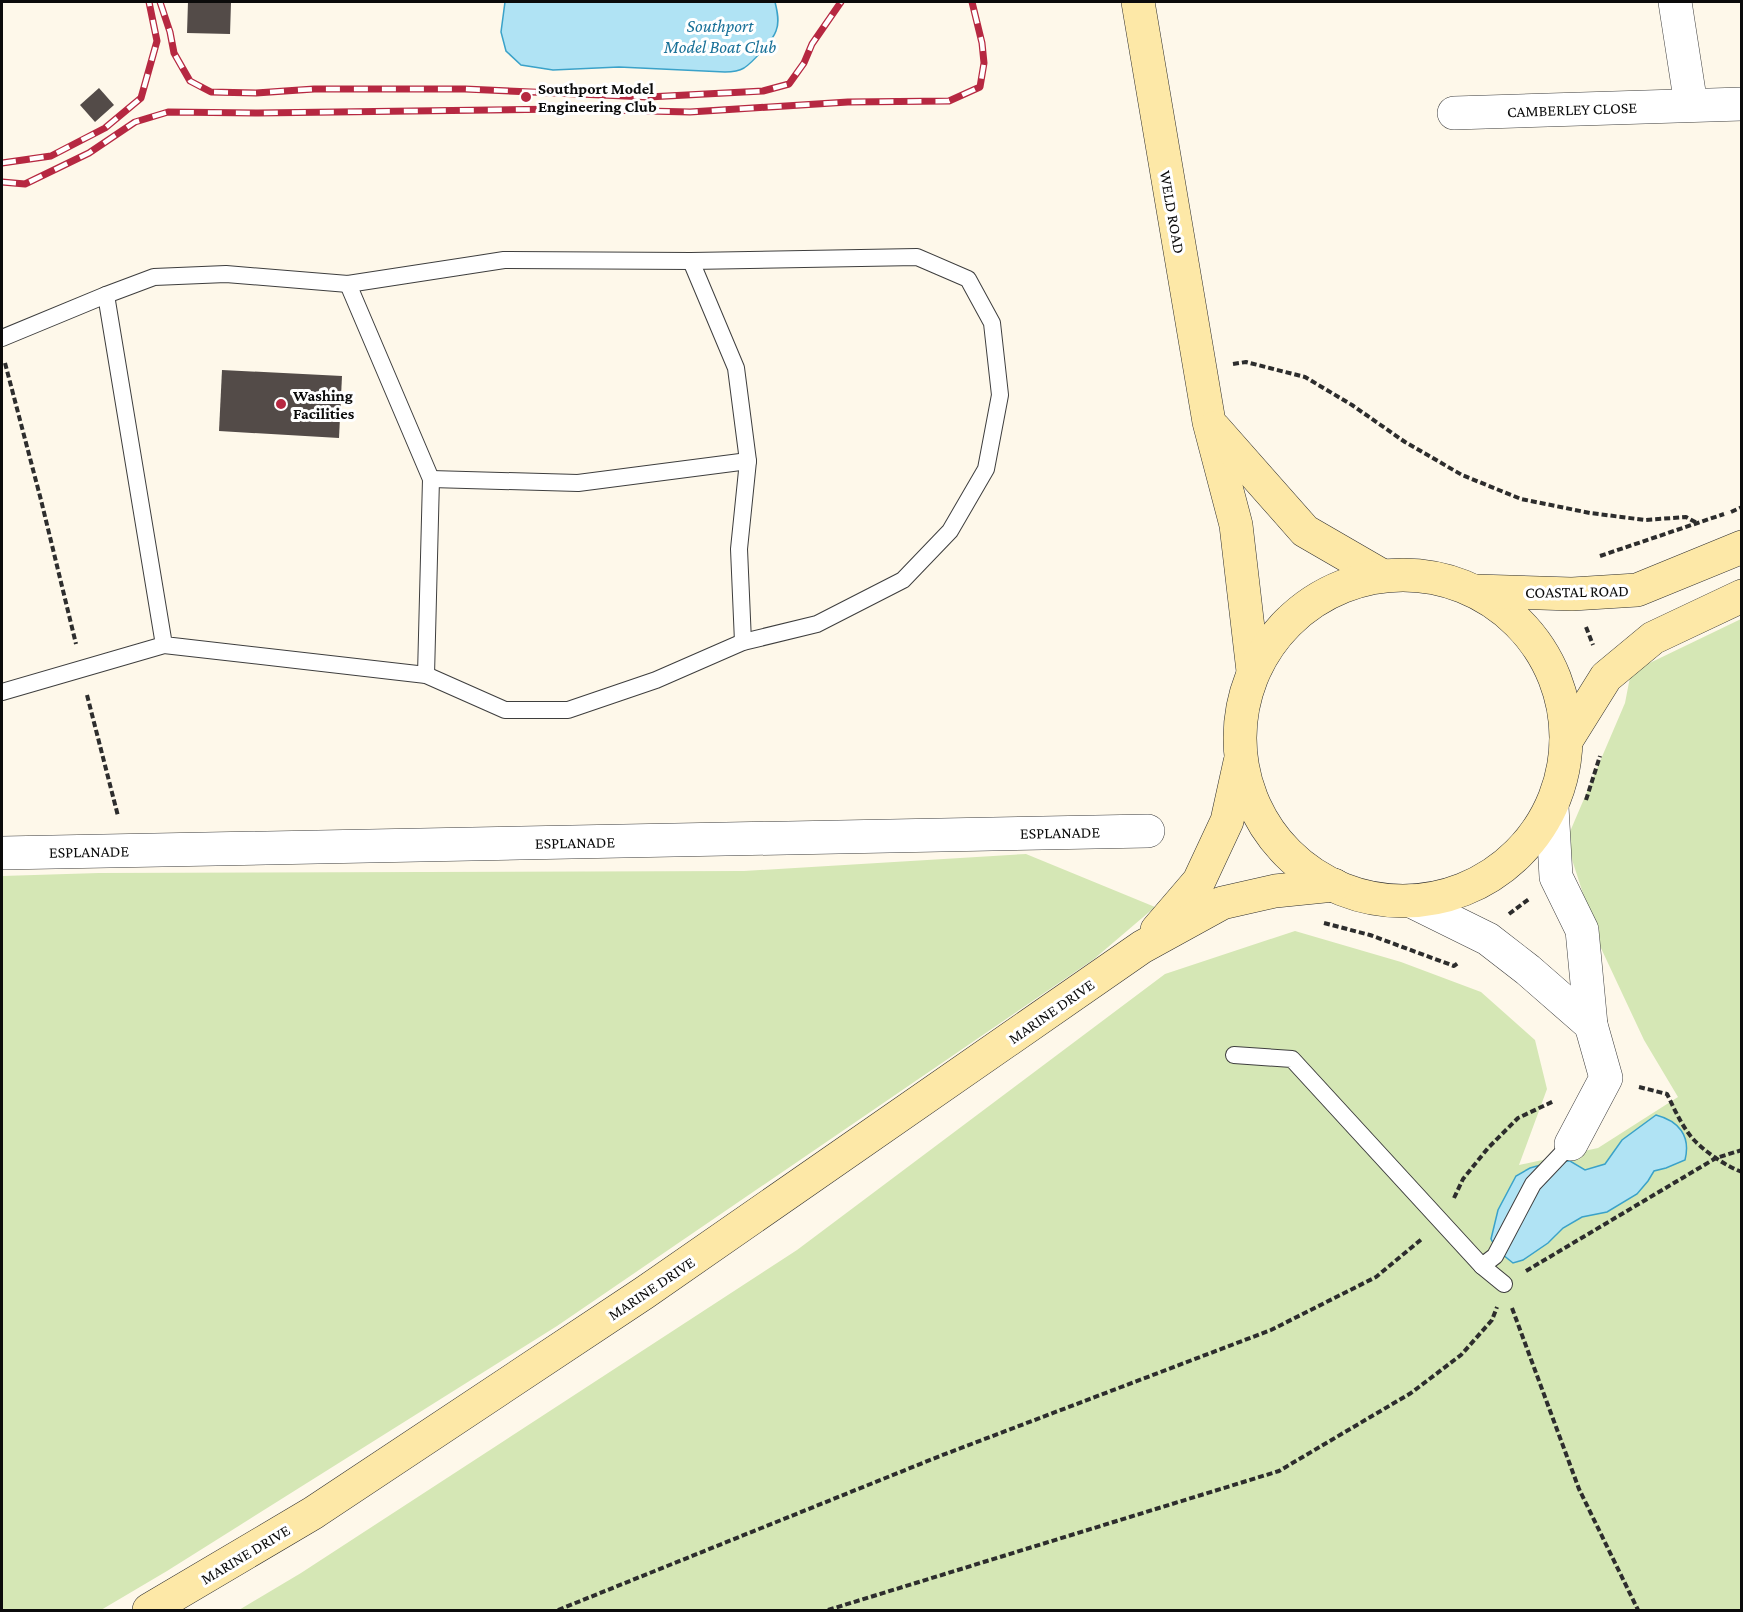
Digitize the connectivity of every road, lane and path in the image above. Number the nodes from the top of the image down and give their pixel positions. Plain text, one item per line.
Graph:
1 (1138, 2) edge
2 (1675, 2) edge
3 (1742, 104) edge
4 (1691, 105) junction
5 (1454, 113) dead end
6 (691, 261) junction
7 (348, 284) junction
8 (106, 295) junction
9 (2, 338) edge
10 (4, 362) dead end
11 (1200, 367) junction
12 (1209, 422) junction
13 (748, 461) junction
14 (431, 479) junction
15 (1742, 507) edge
16 (1698, 523) junction
17 (1742, 547) edge
18 (1591, 559) dead end
19 (1381, 575) junction
20 (1476, 591) junction
21 (1572, 594) junction
22 (1742, 596) edge
23 (743, 642) junction
24 (164, 645) junction
25 (82, 669) junction
26 (1253, 671) junction
27 (426, 675) junction
28 (1606, 677) junction
29 (2, 692) edge
30 (1566, 741) junction
31 (1602, 748) dead end
32 (1241, 759) junction
33 (1586, 804) dead end
34 (1552, 807) junction
35 (1148, 831) dead end
36 (127, 850) junction
37 (2, 853) edge
38 (1556, 877) junction
39 (1334, 885) junction
40 (1411, 901) junction
41 (1321, 922) dead end
42 (1488, 939) junction
43 (1142, 947) junction
44 (1591, 1025) junction
45 (1234, 1055) dead end
46 (1606, 1078) junction
47 (1557, 1100) dead end
48 (1571, 1144) joint
49 (1742, 1150) edge
50 (1716, 1158) junction
51 (1742, 1172) edge
52 (1442, 1222) junction
53 (1482, 1266) junction
54 (1504, 1284) junction
55 (149, 1611) edge
56 (558, 1611) edge
57 (828, 1611) edge
58 (1638, 1611) edge

1 - 11 street, WELD ROAD
2 - 4 street
3 - 4 street, CAMBERLEY CLOSE
4 - 5 street, CAMBERLEY CLOSE
6 - 7 lane
6 - 13 lane
6 - 23 lane
7 - 8 lane
7 - 14 lane
8 - 9 lane
8 - 24 lane
10 - 25 path
11 - 12 street, WELD ROAD
11 - 16 path
12 - 19 street
12 - 26 street, WELD ROAD
13 - 14 lane
13 - 23 lane
14 - 27 lane
15 - 16 path
16 - 18 path
17 - 21 street, COASTAL ROAD
19 - 20 street
19 - 26 street
20 - 21 street, COASTAL ROAD
20 - 30 street
21 - 28 path
22 - 28 street
23 - 27 lane
24 - 25 lane
24 - 27 lane
25 - 29 lane
25 - 36 path
26 - 32 street
28 - 30 street
30 - 34 street
31 - 33 path
32 - 39 street
32 - 43 street, MARINE DRIVE
34 - 38 street
34 - 40 street
35 - 36 street, ESPLANADE
36 - 37 street, ESPLANADE
38 - 42 path
38 - 44 street
39 - 40 street
39 - 43 street, MARINE DRIVE
40 - 42 street
41 - 42 path
42 - 44 street
43 - 55 street, MARINE DRIVE
44 - 46 street
45 - 52 lane
46 - 48 street
46 - 50 path
47 - 52 path
48 - 53 lane
49 - 50 path
50 - 51 path
50 - 54 path
52 - 53 lane
52 - 56 path
53 - 54 lane
54 - 57 path
54 - 58 path

